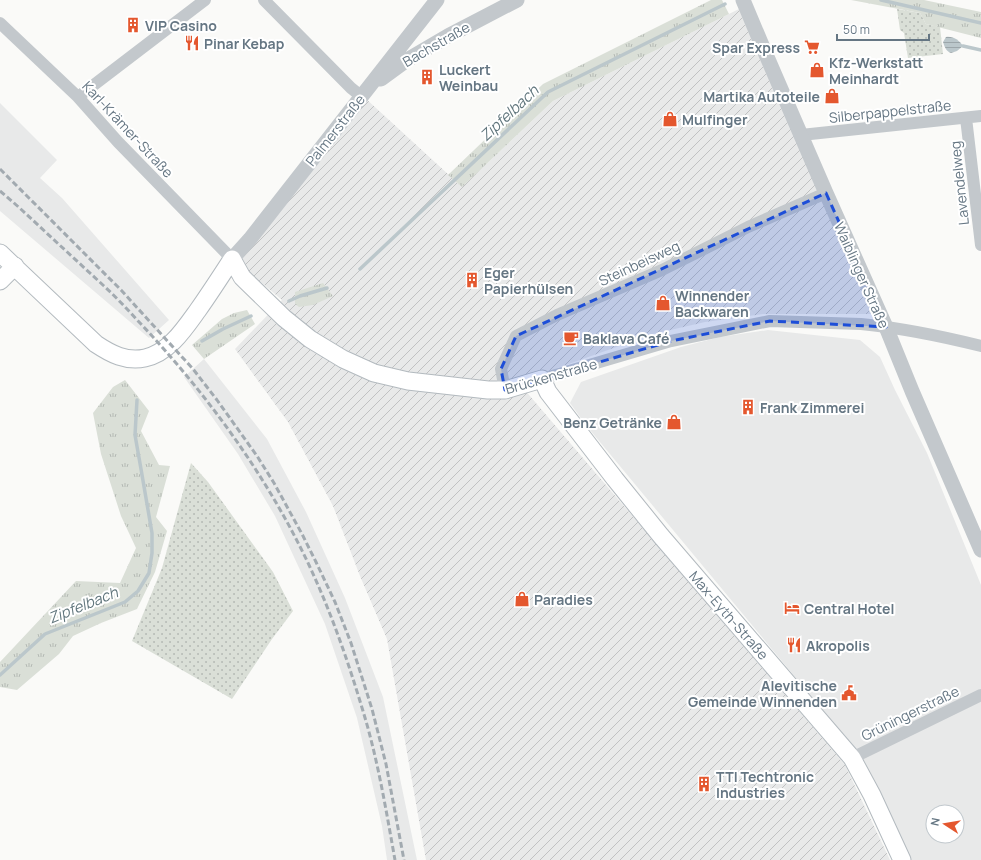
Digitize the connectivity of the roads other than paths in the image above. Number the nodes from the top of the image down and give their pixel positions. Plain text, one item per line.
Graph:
1 (205, 0) edge
2 (264, 0) edge
3 (437, 0) edge
4 (517, 0) edge
5 (743, 0) edge
6 (0, 23) edge
7 (361, 96) junction
8 (78, 97) junction
9 (981, 116) edge
10 (966, 118) junction
11 (801, 134) junction
12 (826, 193) junction
13 (981, 245) edge
14 (0, 253) edge
15 (232, 259) junction
16 (15, 266) junction
17 (0, 281) edge
18 (886, 327) junction
19 (981, 346) edge
20 (542, 379) junction
21 (505, 390) junction
22 (981, 550) edge
23 (981, 695) edge
24 (852, 758) junction
25 (902, 860) edge

1 - 8 street
2 - 7 street
3 - 7 street, Palmerstraße
4 - 7 street, Bachstraße
5 - 11 street, Waiblinger Straße
6 - 8 street, Karl-Krämer-Straße
7 - 15 street, Palmerstraße
8 - 15 street, Karl-Krämer-Straße
9 - 10 street, Silberpappelstraße
10 - 11 street, Silberpappelstraße
10 - 13 street, Lavendelweg
11 - 12 street, Waiblinger Straße
12 - 18 street, Waiblinger Straße
12 - 21 street, Steinbeisweg
14 - 16 main road
15 - 16 main road
15 - 21 main road, Brückenstraße
16 - 17 main road
18 - 19 street, Brückenstraße
18 - 20 street, Brückenstraße
18 - 22 street, Waiblinger Straße
20 - 21 main road, Brückenstraße
20 - 24 main road, Max-Eyth-Straße
23 - 24 street, Grüningerstraße
24 - 25 main road, Max-Eyth-Straße

